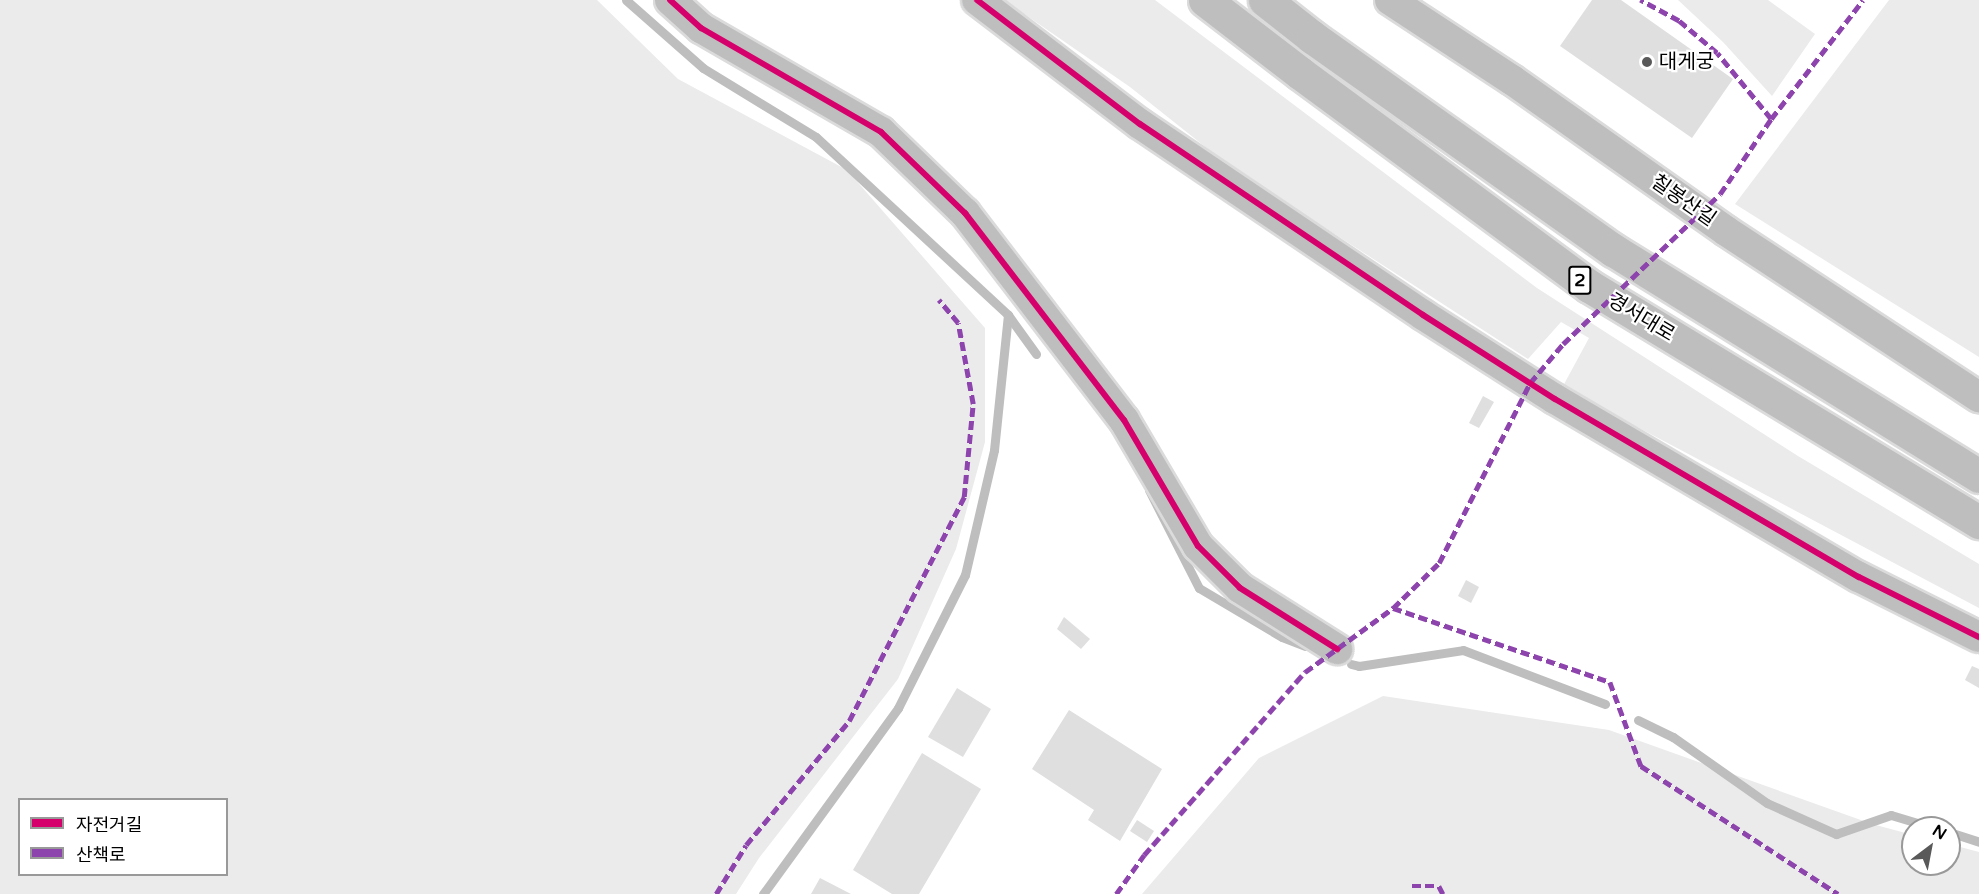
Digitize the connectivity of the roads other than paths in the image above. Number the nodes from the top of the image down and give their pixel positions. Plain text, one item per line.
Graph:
1 (670, 0) edge
2 (977, 0) edge
3 (1205, 0) edge
4 (1265, 0) edge
5 (1390, 0) edge
6 (1979, 397) edge
7 (1979, 476) edge
8 (1979, 522) edge
9 (1979, 637) edge
10 (1337, 649) dead end

1 - 10 street
2 - 9 street
3 - 8 main road, 경서대로 / 2
4 - 7 main road, 2
5 - 6 street, 칠봉산길

